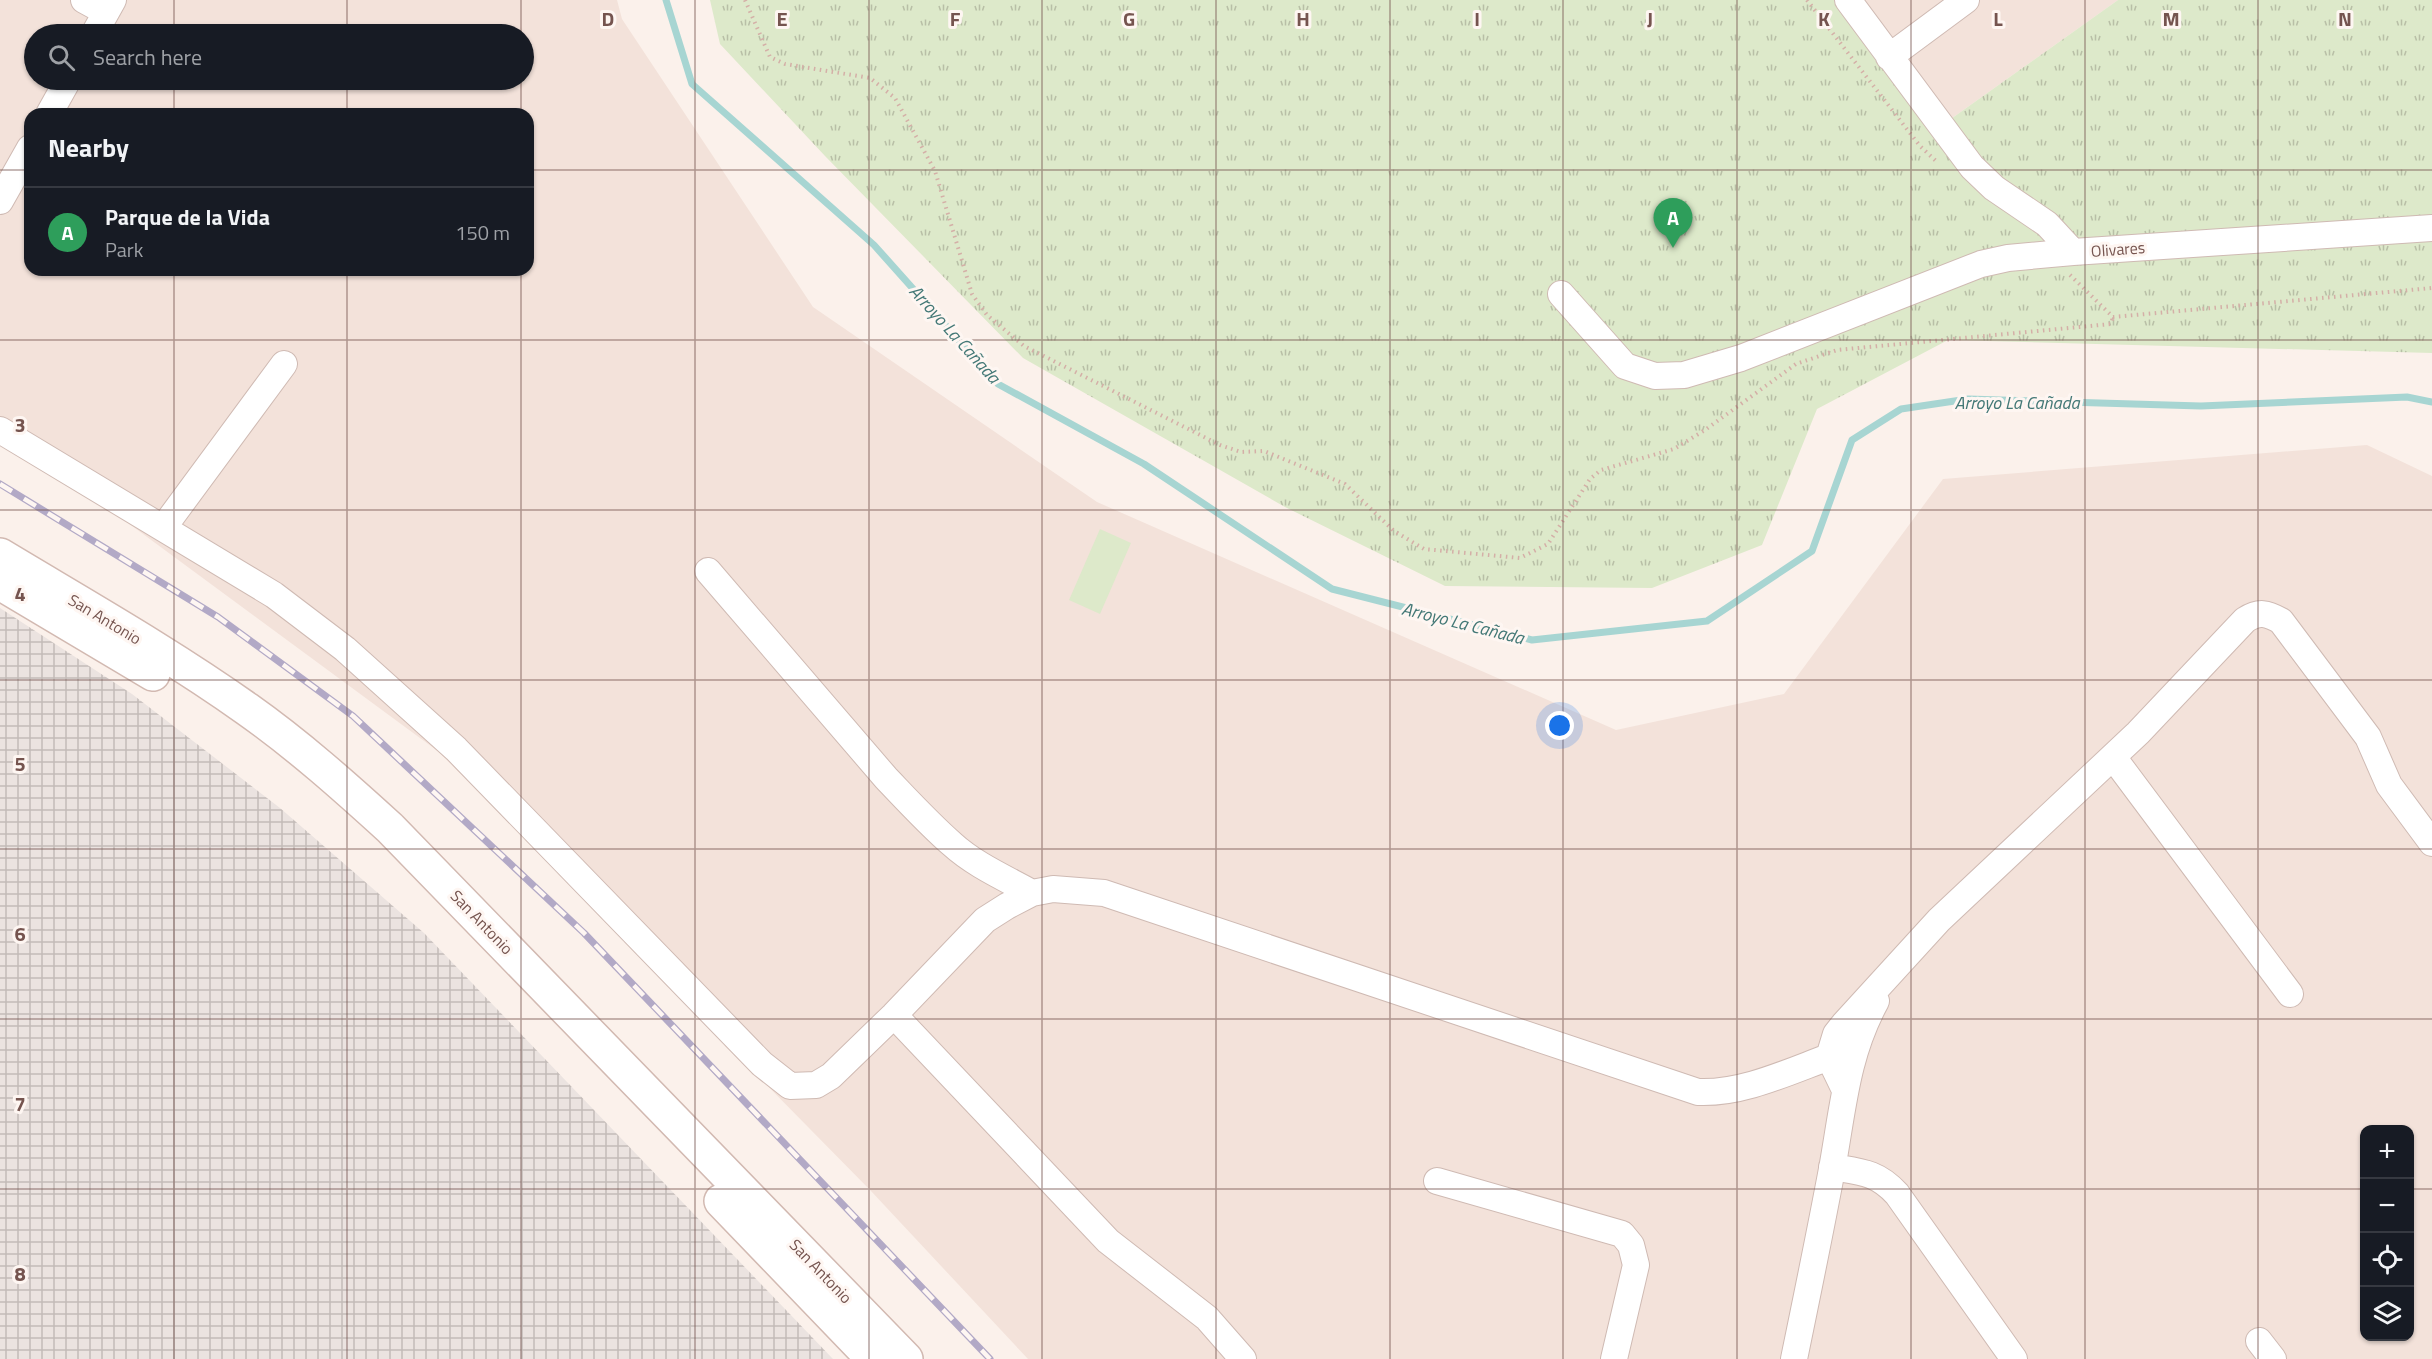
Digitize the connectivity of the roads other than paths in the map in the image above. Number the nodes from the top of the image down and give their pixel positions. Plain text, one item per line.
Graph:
1 (1848, 0) edge
2 (1966, 0) edge
3 (101, 4) edge
4 (96, 24) edge
5 (1889, 57) junction
6 (62, 90) edge
7 (52, 108) edge
8 (24, 159) edge
9 (0, 201) edge
10 (2432, 228) edge
11 (2073, 252) junction
12 (1561, 294) dead end
13 (284, 364) dead end
14 (0, 430) edge
15 (163, 528) junction
16 (0, 555) edge
17 (708, 571) dead end
18 (0, 583) edge
19 (2113, 756) junction
20 (2432, 843) edge
21 (1032, 893) junction
22 (1899, 965) junction
23 (2290, 994) dead end
24 (894, 1016) junction
25 (1829, 1057) junction
26 (1844, 1088) junction
27 (1832, 1167) junction
28 (1437, 1181) dead end
29 (873, 1359) edge
30 (906, 1359) edge
31 (1243, 1359) edge
32 (1614, 1359) edge
33 (1794, 1359) edge
34 (2014, 1359) edge

1 - 5 street, Olivares
2 - 5 street
3 - 4 street
5 - 11 street, Olivares
6 - 7 street
8 - 9 street
10 - 11 street, Olivares
11 - 12 street
13 - 15 street
14 - 15 street
15 - 24 street
16 - 30 main road, San Antonio
17 - 21 street
18 - 29 main road, San Antonio
19 - 20 street
19 - 22 street
19 - 23 street
21 - 24 street
21 - 25 street
22 - 25 street
22 - 26 street
24 - 31 street
25 - 26 street
26 - 27 street
27 - 33 street
27 - 34 street
28 - 32 street

